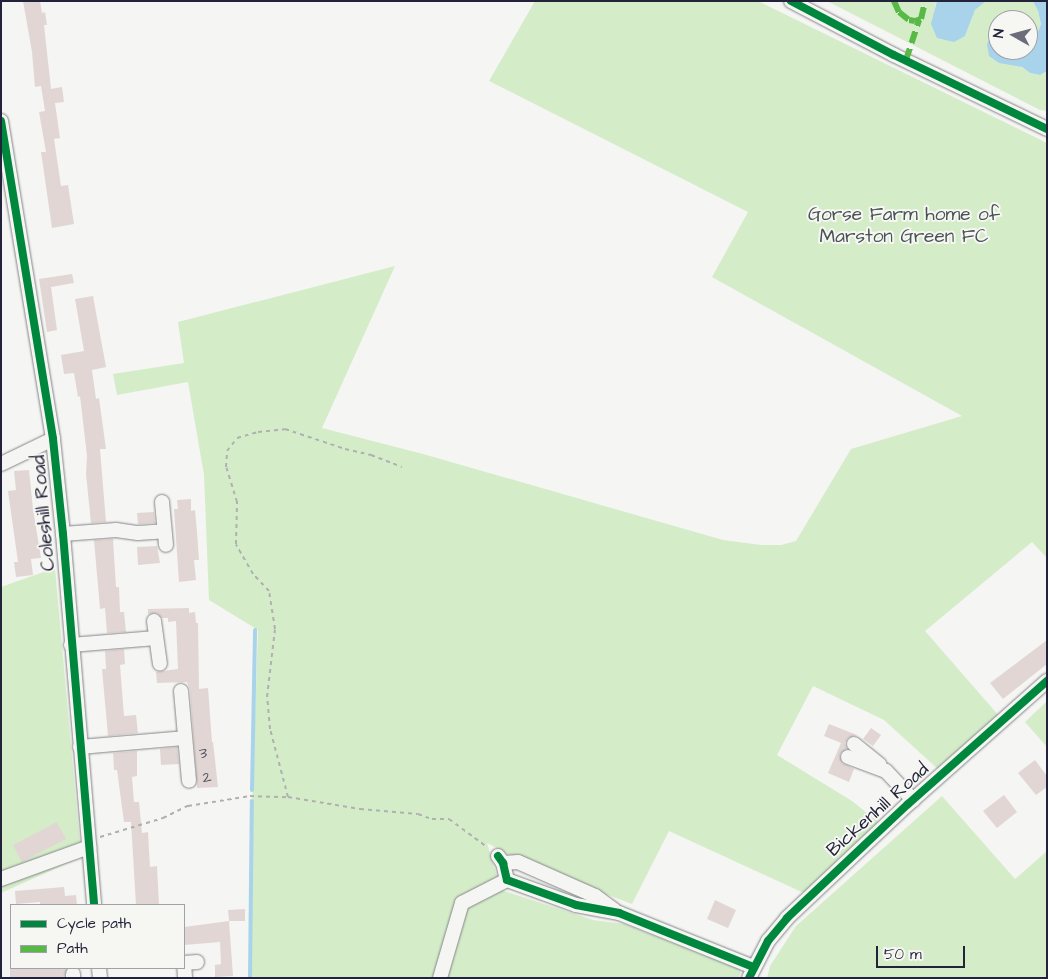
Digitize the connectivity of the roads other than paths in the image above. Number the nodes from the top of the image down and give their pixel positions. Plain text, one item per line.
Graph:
1 (791, 1) edge
2 (1, 121) edge
3 (1047, 128) edge
4 (53, 439) junction
5 (1, 464) edge
6 (162, 502) dead end
7 (164, 531) junction
8 (63, 534) junction
9 (166, 545) dead end
10 (154, 621) dead end
11 (156, 638) junction
12 (71, 645) junction
13 (160, 664) dead end
14 (1047, 681) edge
15 (181, 691) dead end
16 (184, 738) junction
17 (854, 744) dead end
18 (80, 747) junction
19 (848, 757) dead end
20 (886, 771) junction
21 (189, 781) dead end
22 (913, 800) junction
23 (92, 843) junction
24 (1, 879) edge
25 (507, 880) junction
26 (94, 904) edge
27 (619, 913) junction
28 (188, 963) edge
29 (751, 972) edge
30 (185, 978) edge
31 (440, 978) edge

1 - 3 street
2 - 4 street, Coleshill Road
4 - 5 street
4 - 8 street, Coleshill Road
6 - 7 street
7 - 8 street
7 - 9 street
8 - 12 street, Coleshill Road
10 - 11 street
11 - 12 street
11 - 13 street
12 - 18 street, Coleshill Road
14 - 22 street, Bickenhill Road
15 - 16 street
16 - 18 street
16 - 21 street
17 - 20 street
18 - 23 street, Coleshill Road
19 - 20 street
20 - 22 street
22 - 29 street, Bickenhill Road
23 - 24 street
23 - 26 street, Coleshill Road
25 - 27 street
25 - 27 street
25 - 31 street
27 - 29 street
28 - 30 street

